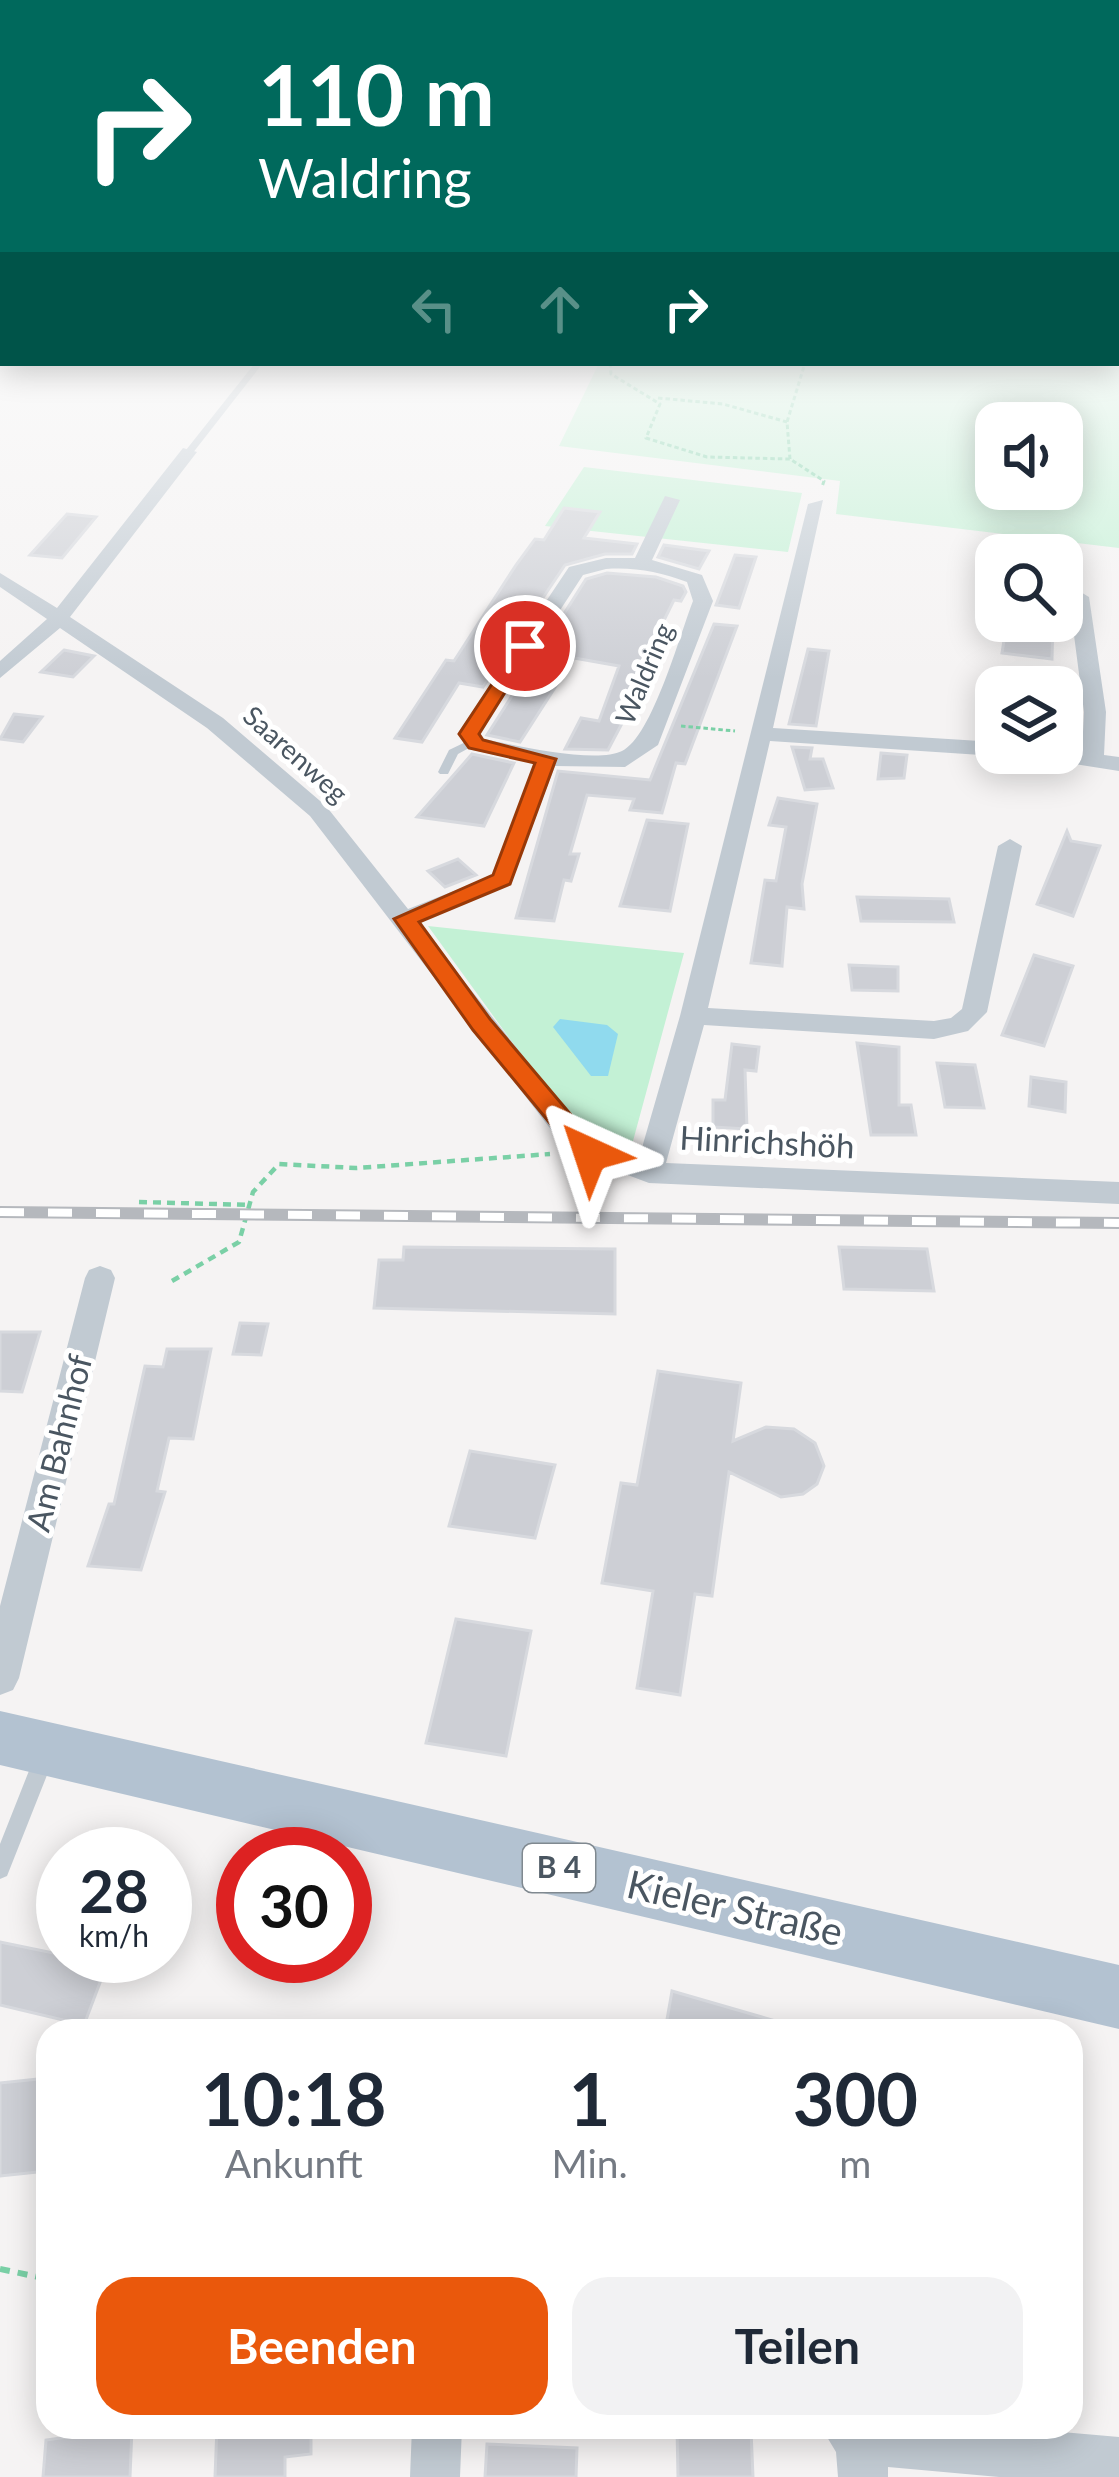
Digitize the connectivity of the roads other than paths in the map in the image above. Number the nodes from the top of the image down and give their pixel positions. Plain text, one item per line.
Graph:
1 (192, 448) edge
2 (189, 452) joint
3 (671, 500) dead end
4 (817, 504) road end
5 (642, 563) junction
6 (0, 579) edge
7 (58, 620) junction
8 (1083, 626) edge
9 (0, 672) edge
10 (761, 734) junction
11 (474, 741) junction
12 (975, 748) edge
13 (1083, 755) edge
14 (1093, 756) junction
15 (546, 759) junction
16 (1119, 764) edge
17 (444, 772) dead end
18 (1010, 846) dead end
19 (405, 919) junction
20 (692, 1016) junction
21 (649, 1173) junction
22 (1119, 1193) edge
23 (100, 1278) dead end
24 (0, 1678) edge
25 (24, 1744) edge
26 (0, 1869) edge
27 (1119, 1997) edge
28 (437, 2439) edge
29 (857, 2448) edge
30 (1119, 2462) edge
31 (435, 2477) edge

1 - 2 lane
2 - 7 street
3 - 5 street
4 - 10 street, Hinrichshöh
5 - 11 street, Waldring
5 - 15 street, Waldring
6 - 7 street, Saarenweg
7 - 9 street
7 - 19 street, Saarenweg
8 - 14 street
10 - 12 street
10 - 20 street, Hinrichshöh
11 - 15 street, Waldring
11 - 17 lane
13 - 14 street
14 - 16 street
15 - 19 street
18 - 20 street
19 - 21 street, Saarenweg
20 - 21 street, Hinrichshöh
21 - 22 street, Hinrichshöh
23 - 24 street, Am Bahnhof
25 - 26 lane
25 - 27 main road, Kieler Straße / B 4
28 - 31 street
29 - 30 street

